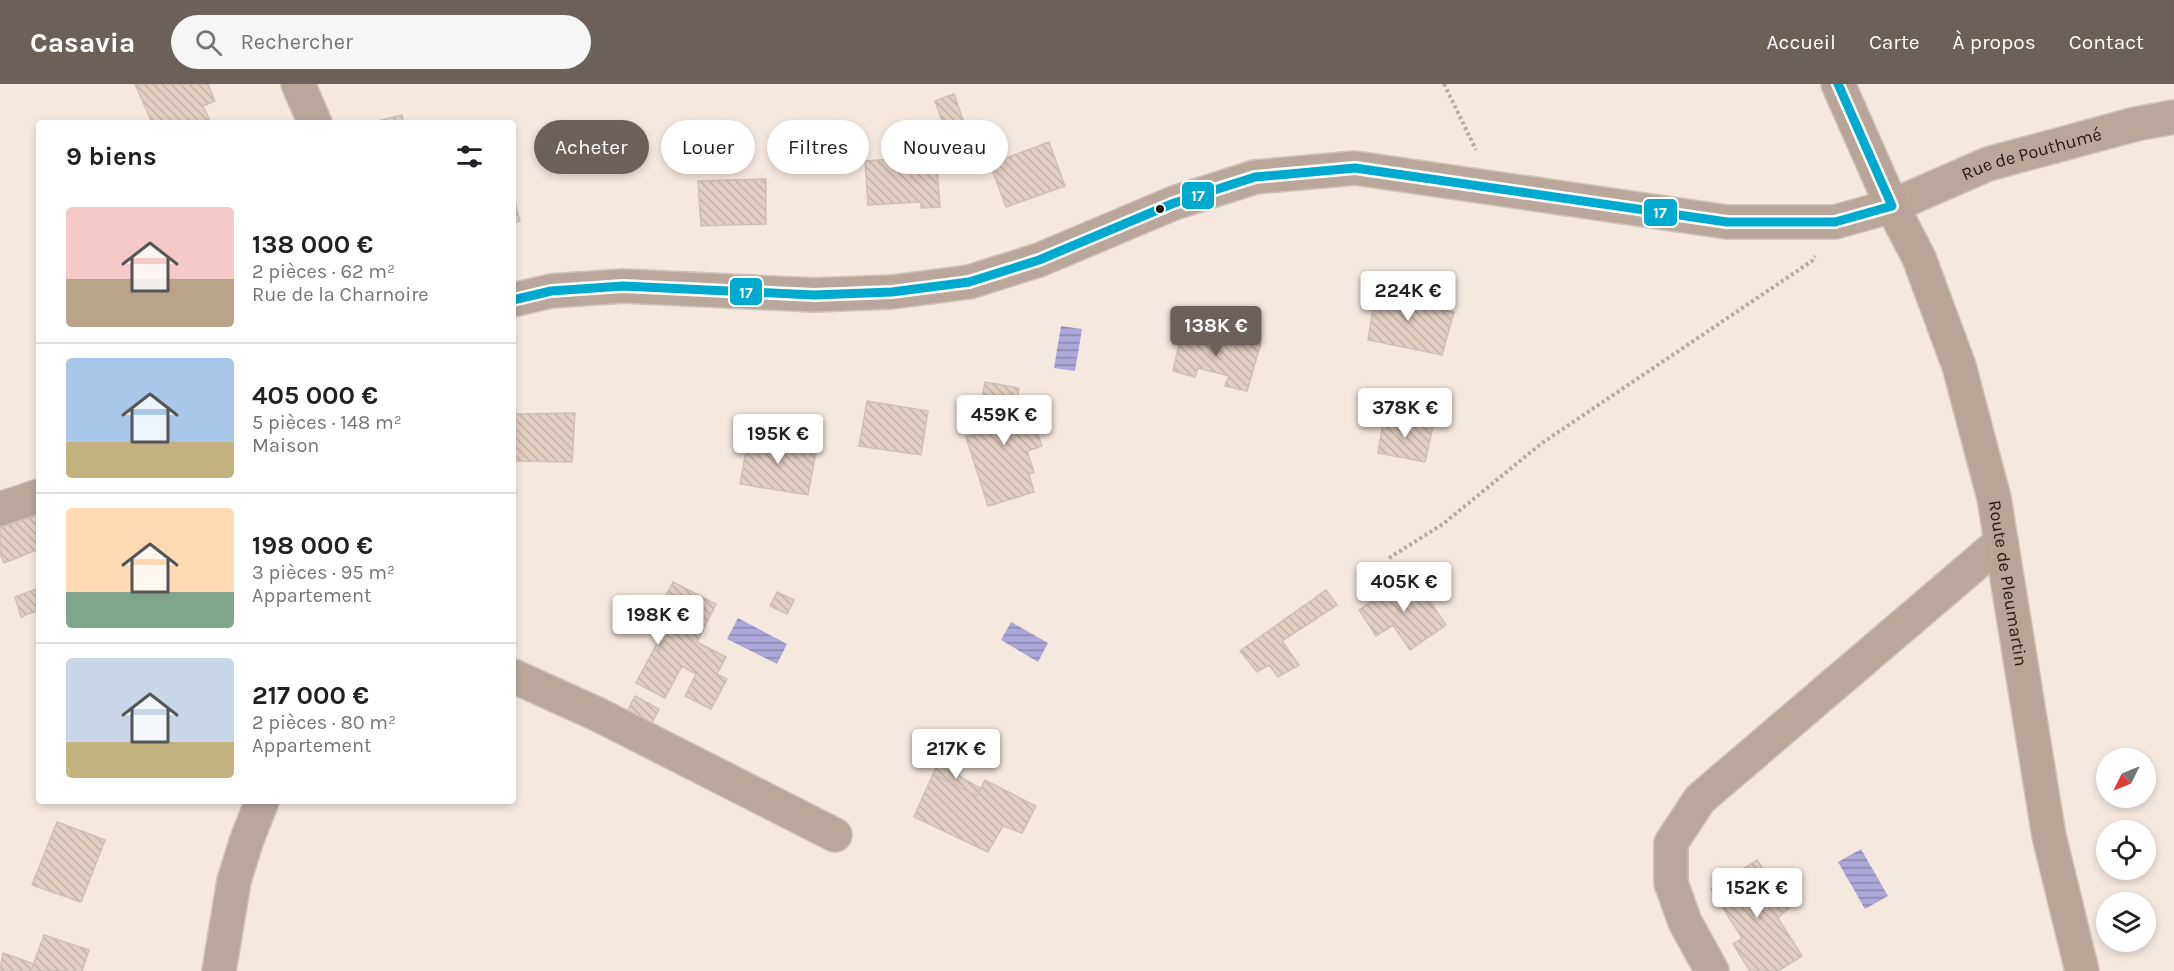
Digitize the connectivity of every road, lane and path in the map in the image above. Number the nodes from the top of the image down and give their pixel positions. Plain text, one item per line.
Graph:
1 (298, 84) edge
2 (1444, 84) edge
3 (1838, 84) edge
4 (2174, 117) edge
5 (314, 120) edge
6 (1495, 188) junction
7 (1892, 206) junction
8 (1835, 222) junction
9 (516, 299) edge
10 (36, 497) edge
11 (0, 509) edge
12 (2001, 542) junction
13 (1389, 558) dead end
14 (516, 677) edge
15 (261, 804) edge
16 (836, 835) dead end
17 (219, 971) edge
18 (1712, 971) edge
19 (2082, 971) edge

1 - 5 street
2 - 6 path
3 - 7 main road, Route de Pleumartin
4 - 7 street, Rue de Pouthumé
6 - 8 street, Rue de Pouthumé
6 - 9 street, Rue de Pouthumé
7 - 8 street, Rue de Pouthumé
7 - 12 main road, Route de Pleumartin
8 - 13 path
10 - 11 street
12 - 18 street
12 - 19 main road, Route de Pleumartin
14 - 16 street
15 - 17 street

